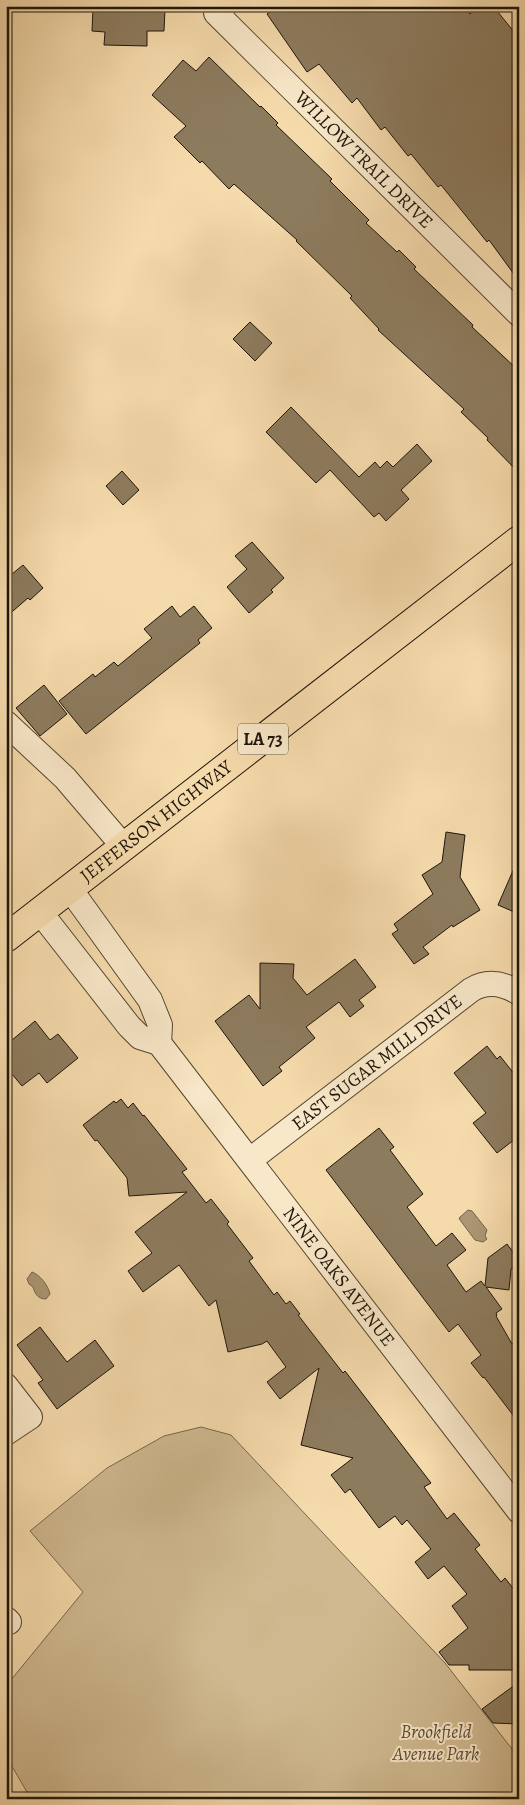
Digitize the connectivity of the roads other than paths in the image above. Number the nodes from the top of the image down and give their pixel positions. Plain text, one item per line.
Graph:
1 (224, 6) edge
2 (519, 314) edge
3 (519, 540) edge
4 (6, 723) edge
5 (124, 847) junction
6 (70, 889) junction
7 (40, 912) junction
8 (6, 938) edge
9 (515, 991) edge
10 (159, 1043) junction
11 (250, 1160) junction
12 (6, 1386) edge
13 (6, 1433) edge
14 (519, 1511) edge

1 - 2 street, WILLOW TRAIL DRIVE
3 - 5 main road, JEFFERSON HIGHWAY / LA 73
4 - 5 street
5 - 6 main road, JEFFERSON HIGHWAY / LA 73
6 - 7 main road, JEFFERSON HIGHWAY / LA 73
6 - 10 street
7 - 8 main road, JEFFERSON HIGHWAY / LA 73
7 - 10 street, NINE OAKS AVENUE
9 - 11 street, EAST SUGAR MILL DRIVE
10 - 11 street, NINE OAKS AVENUE
11 - 14 street, NINE OAKS AVENUE
12 - 13 street

